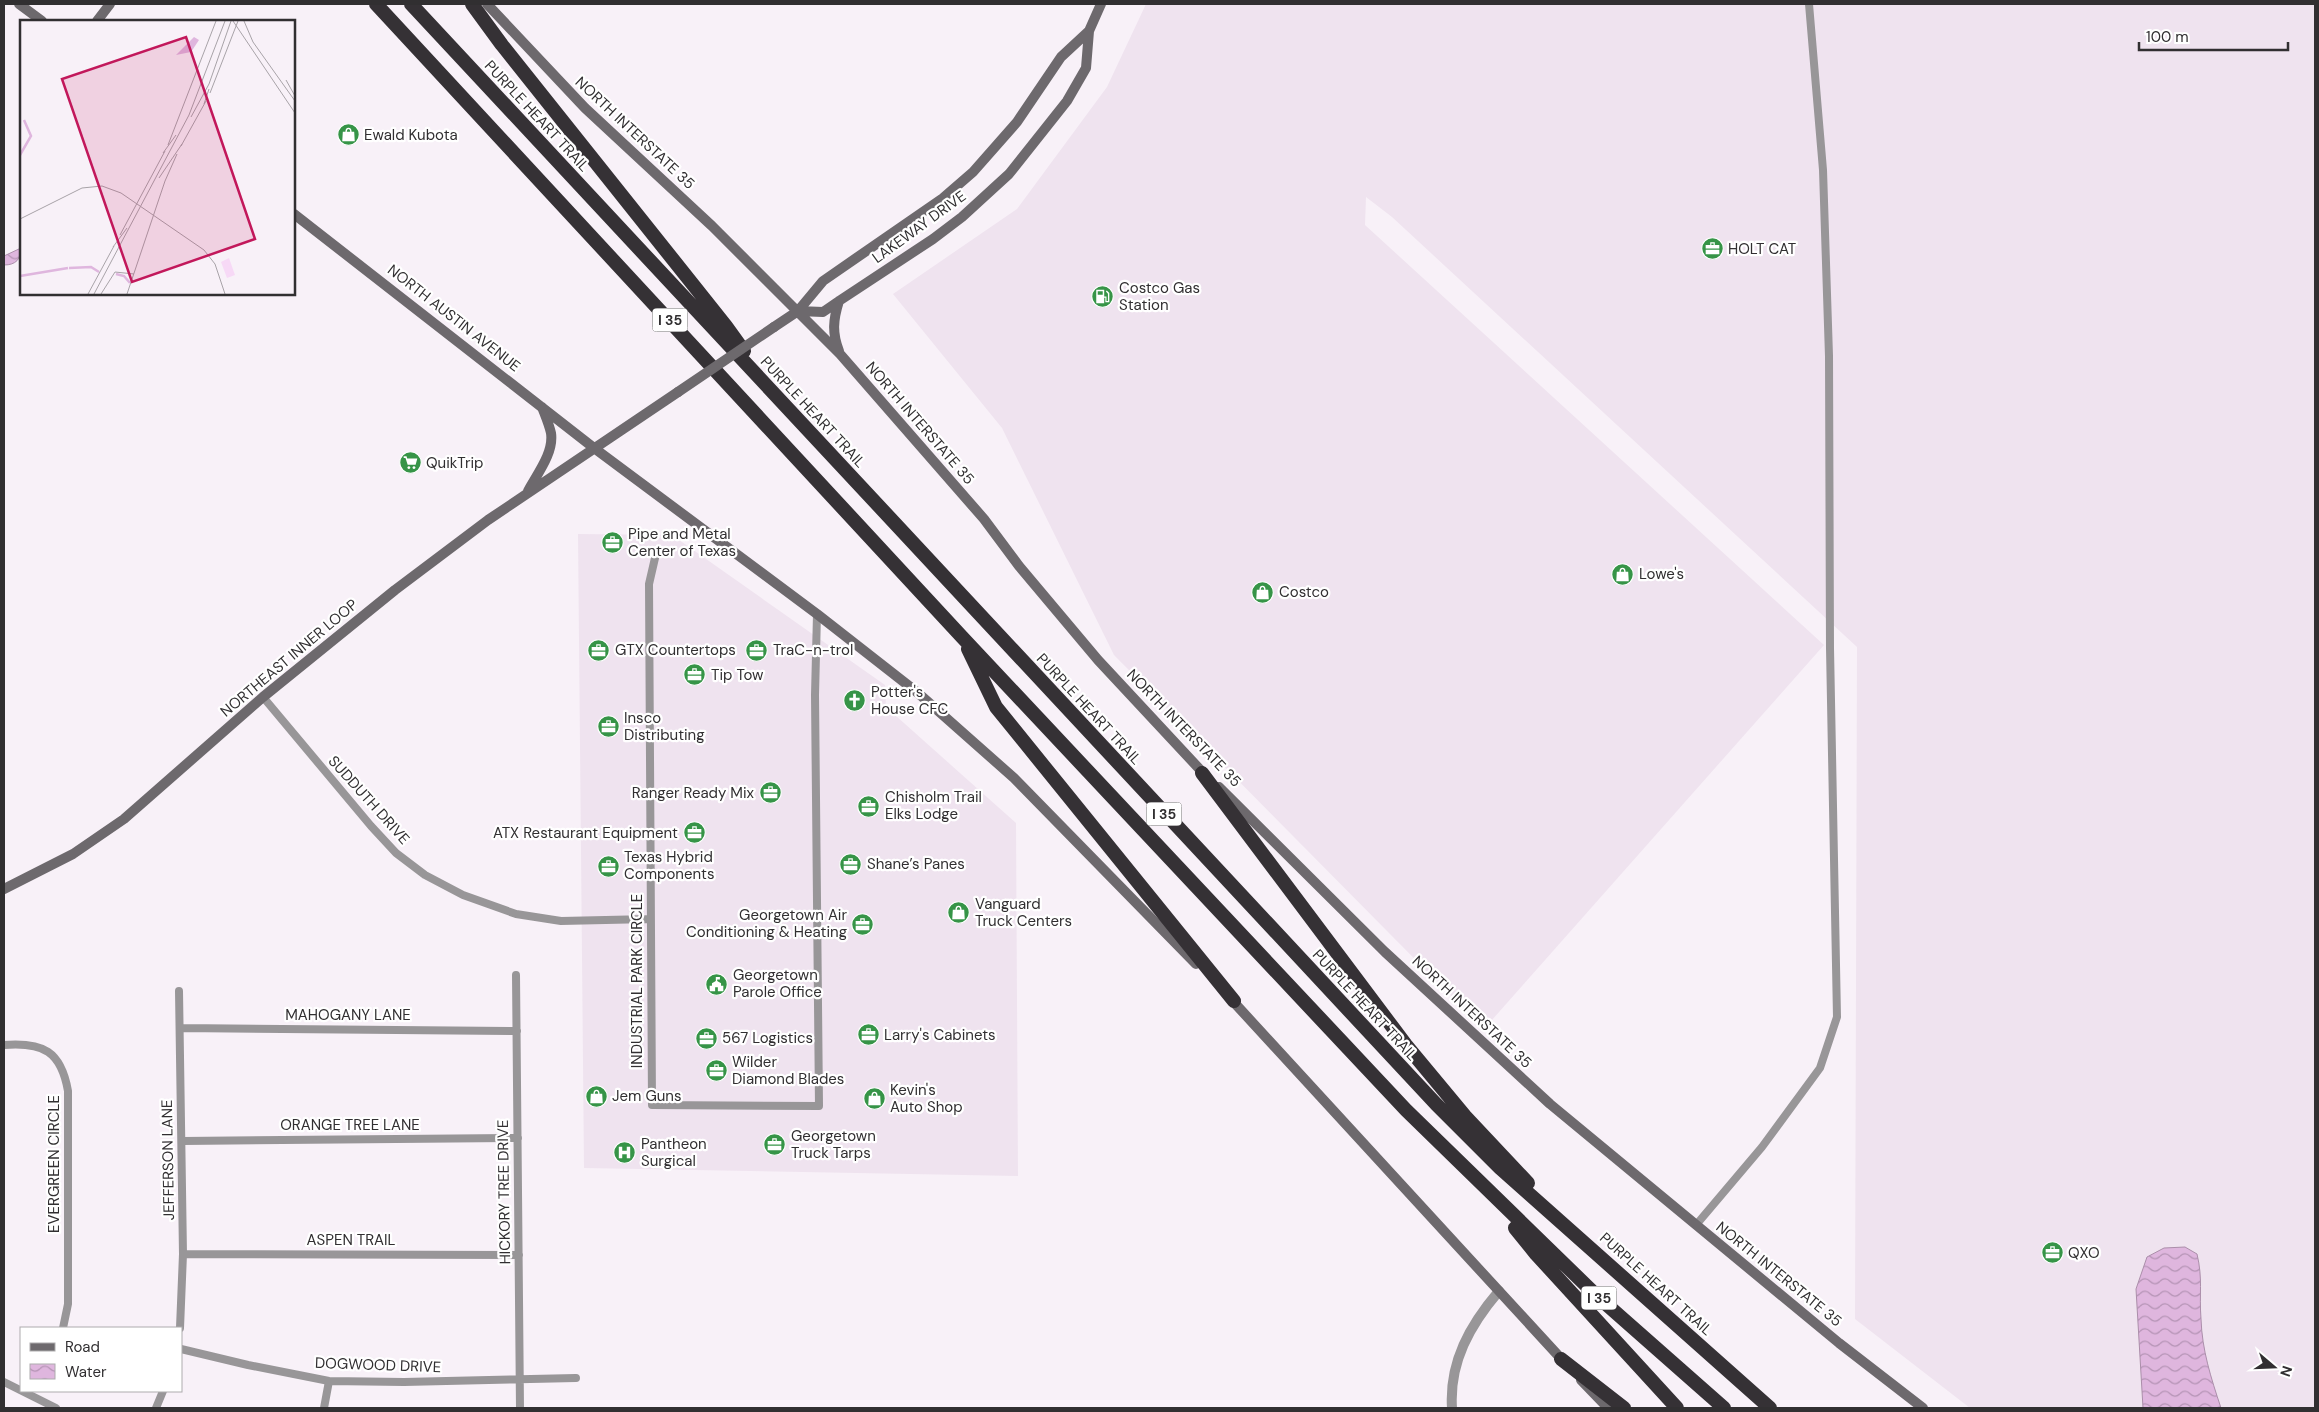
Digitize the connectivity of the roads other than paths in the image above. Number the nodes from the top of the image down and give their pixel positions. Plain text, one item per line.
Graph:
1 (19, 4) edge
2 (110, 4) edge
3 (376, 4) edge
4 (411, 4) edge
5 (472, 4) edge
6 (487, 4) edge
7 (1101, 4) edge
8 (1809, 4) edge
9 (41, 20) edge
10 (98, 20) edge
11 (1089, 31) junction
12 (295, 215) edge
13 (839, 301) junction
14 (798, 311) junction
15 (840, 354) junction
16 (775, 396) junction
17 (542, 406) junction
18 (594, 448) junction
19 (527, 494) junction
20 (655, 558) dead end
21 (817, 614) junction
22 (962, 637) junction
23 (263, 697) junction
24 (1202, 773) junction
25 (4, 889) edge
26 (650, 919) junction
27 (516, 975) dead end
28 (179, 991) dead end
29 (1234, 1001) junction
30 (180, 1028) junction
31 (517, 1031) junction
32 (4, 1045) edge
33 (518, 1138) junction
34 (182, 1141) junction
35 (1478, 1183) junction
36 (1563, 1222) junction
37 (1696, 1225) junction
38 (183, 1254) junction
39 (519, 1255) junction
40 (1499, 1291) junction
41 (63, 1327) edge
42 (180, 1327) edge
43 (182, 1349) edge
44 (1561, 1358) junction
45 (576, 1378) dead end
46 (330, 1380) junction
47 (520, 1380) junction
48 (4, 1382) edge
49 (20, 1388) edge
50 (163, 1392) edge
51 (34, 1394) edge
52 (56, 1408) edge
53 (156, 1408) edge
54 (324, 1408) edge
55 (520, 1408) edge
56 (1452, 1408) edge
57 (1608, 1408) edge
58 (1624, 1408) edge
59 (1677, 1408) edge
60 (1724, 1408) edge
61 (1770, 1408) edge
62 (1923, 1408) edge

1 - 9 main road
2 - 10 main road
3 - 22 highway, I 35
4 - 16 highway, PURPLE HEART TRAIL / I 35
5 - 16 highway
6 - 14 main road, NORTH INTERSTATE 35
7 - 11 main road, LAKEWAY DRIVE
8 - 37 street
11 - 13 main road, LAKEWAY DRIVE
11 - 14 main road, LAKEWAY DRIVE
12 - 17 main road, NORTH AUSTIN AVENUE
13 - 14 main road, LAKEWAY DRIVE
13 - 15 main road
14 - 15 main road, NORTH INTERSTATE 35
14 - 18 main road, LAKEWAY DRIVE, bridge
15 - 24 main road, NORTH INTERSTATE 35
16 - 36 highway, PURPLE HEART TRAIL / I 35
17 - 18 main road, NORTH AUSTIN AVENUE
17 - 19 main road
18 - 19 main road, NORTHEAST INNER LOOP
18 - 21 main road
19 - 23 main road, NORTHEAST INNER LOOP
20 - 26 street, INDUSTRIAL PARK CIRCLE
21 - 26 street, INDUSTRIAL PARK CIRCLE
21 - 29 main road
22 - 29 highway
22 - 35 highway, I 35
23 - 25 main road, NORTHEAST INNER LOOP
23 - 26 street, SUDDUTH DRIVE
24 - 36 highway
24 - 37 main road, NORTH INTERSTATE 35
27 - 31 street, HICKORY TREE DRIVE
28 - 30 street, JEFFERSON LANE
29 - 40 main road
30 - 31 street, MAHOGANY LANE
30 - 34 street, JEFFERSON LANE
31 - 33 street, HICKORY TREE DRIVE
32 - 41 street, EVERGREEN CIRCLE
33 - 34 street, ORANGE TREE LANE
33 - 39 street, HICKORY TREE DRIVE
34 - 38 street, JEFFERSON LANE
35 - 59 highway
35 - 60 highway, I 35
36 - 61 highway, PURPLE HEART TRAIL / I 35
37 - 62 main road, NORTH INTERSTATE 35
38 - 39 street, ASPEN TRAIL
38 - 42 street, JEFFERSON LANE
39 - 47 street, HICKORY TREE DRIVE
40 - 44 main road
40 - 56 street
43 - 46 street, DOGWOOD DRIVE
44 - 57 main road
44 - 58 highway
45 - 47 street, DOGWOOD DRIVE
46 - 47 street, DOGWOOD DRIVE
46 - 54 street
47 - 55 street, HICKORY TREE DRIVE
48 - 49 street
50 - 53 street
51 - 52 street

